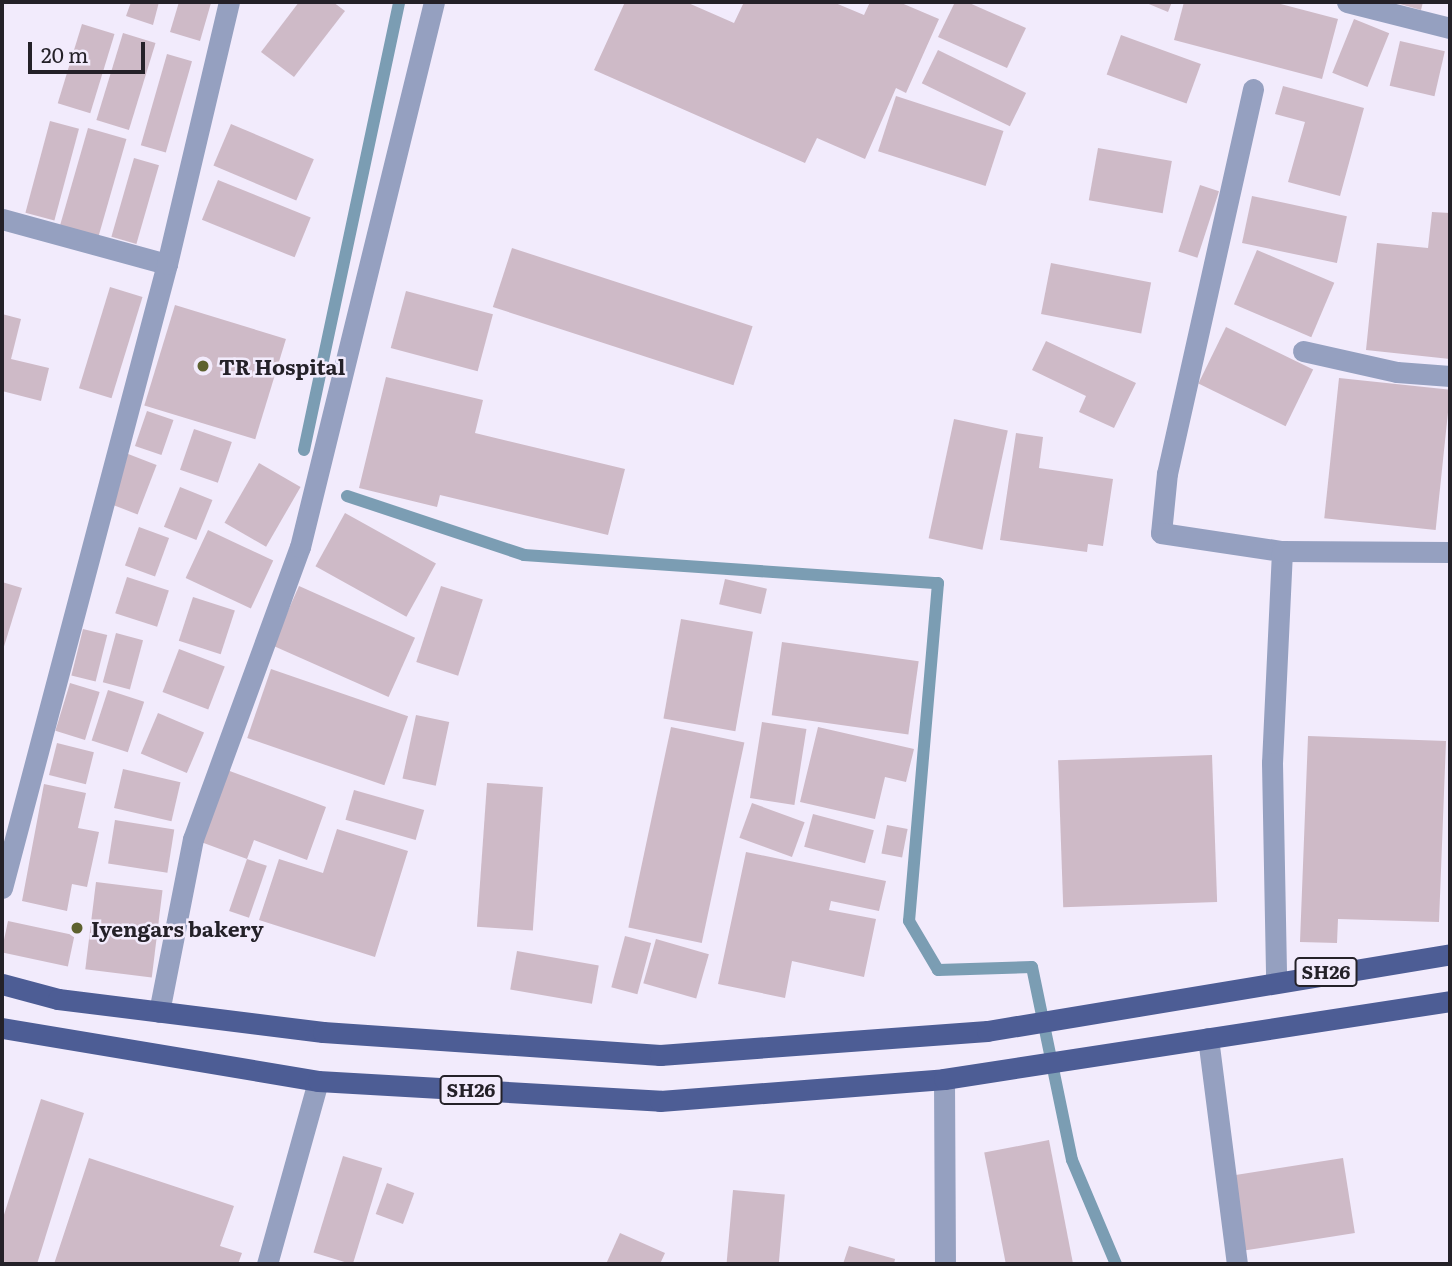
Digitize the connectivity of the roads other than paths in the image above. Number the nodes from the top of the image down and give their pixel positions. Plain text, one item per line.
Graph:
1 (229, 2) edge
2 (433, 2) edge
3 (1347, 2) edge
4 (1450, 28) edge
5 (1253, 89) dead end
6 (2, 219) edge
7 (167, 264) junction
8 (1303, 351) dead end
9 (1450, 376) edge
10 (1282, 551) junction
11 (1450, 552) edge
12 (2, 888) edge
13 (1450, 954) edge
14 (1276, 980) junction
15 (2, 984) edge
16 (1450, 1000) edge
17 (159, 1013) junction
18 (2, 1028) edge
19 (1208, 1038) junction
20 (944, 1079) junction
21 (318, 1081) junction
22 (267, 1264) edge
23 (944, 1264) edge
24 (1237, 1264) edge

1 - 7 street
2 - 17 street
3 - 4 street
5 - 10 street
6 - 7 street
7 - 12 street
8 - 9 street
10 - 11 street
10 - 14 street
13 - 14 main road, SH26
14 - 17 main road, SH26
15 - 17 main road, SH26
16 - 19 main road, SH26
18 - 21 main road, SH26
19 - 20 main road
19 - 24 street
20 - 21 main road, SH26
20 - 23 street
21 - 22 street

